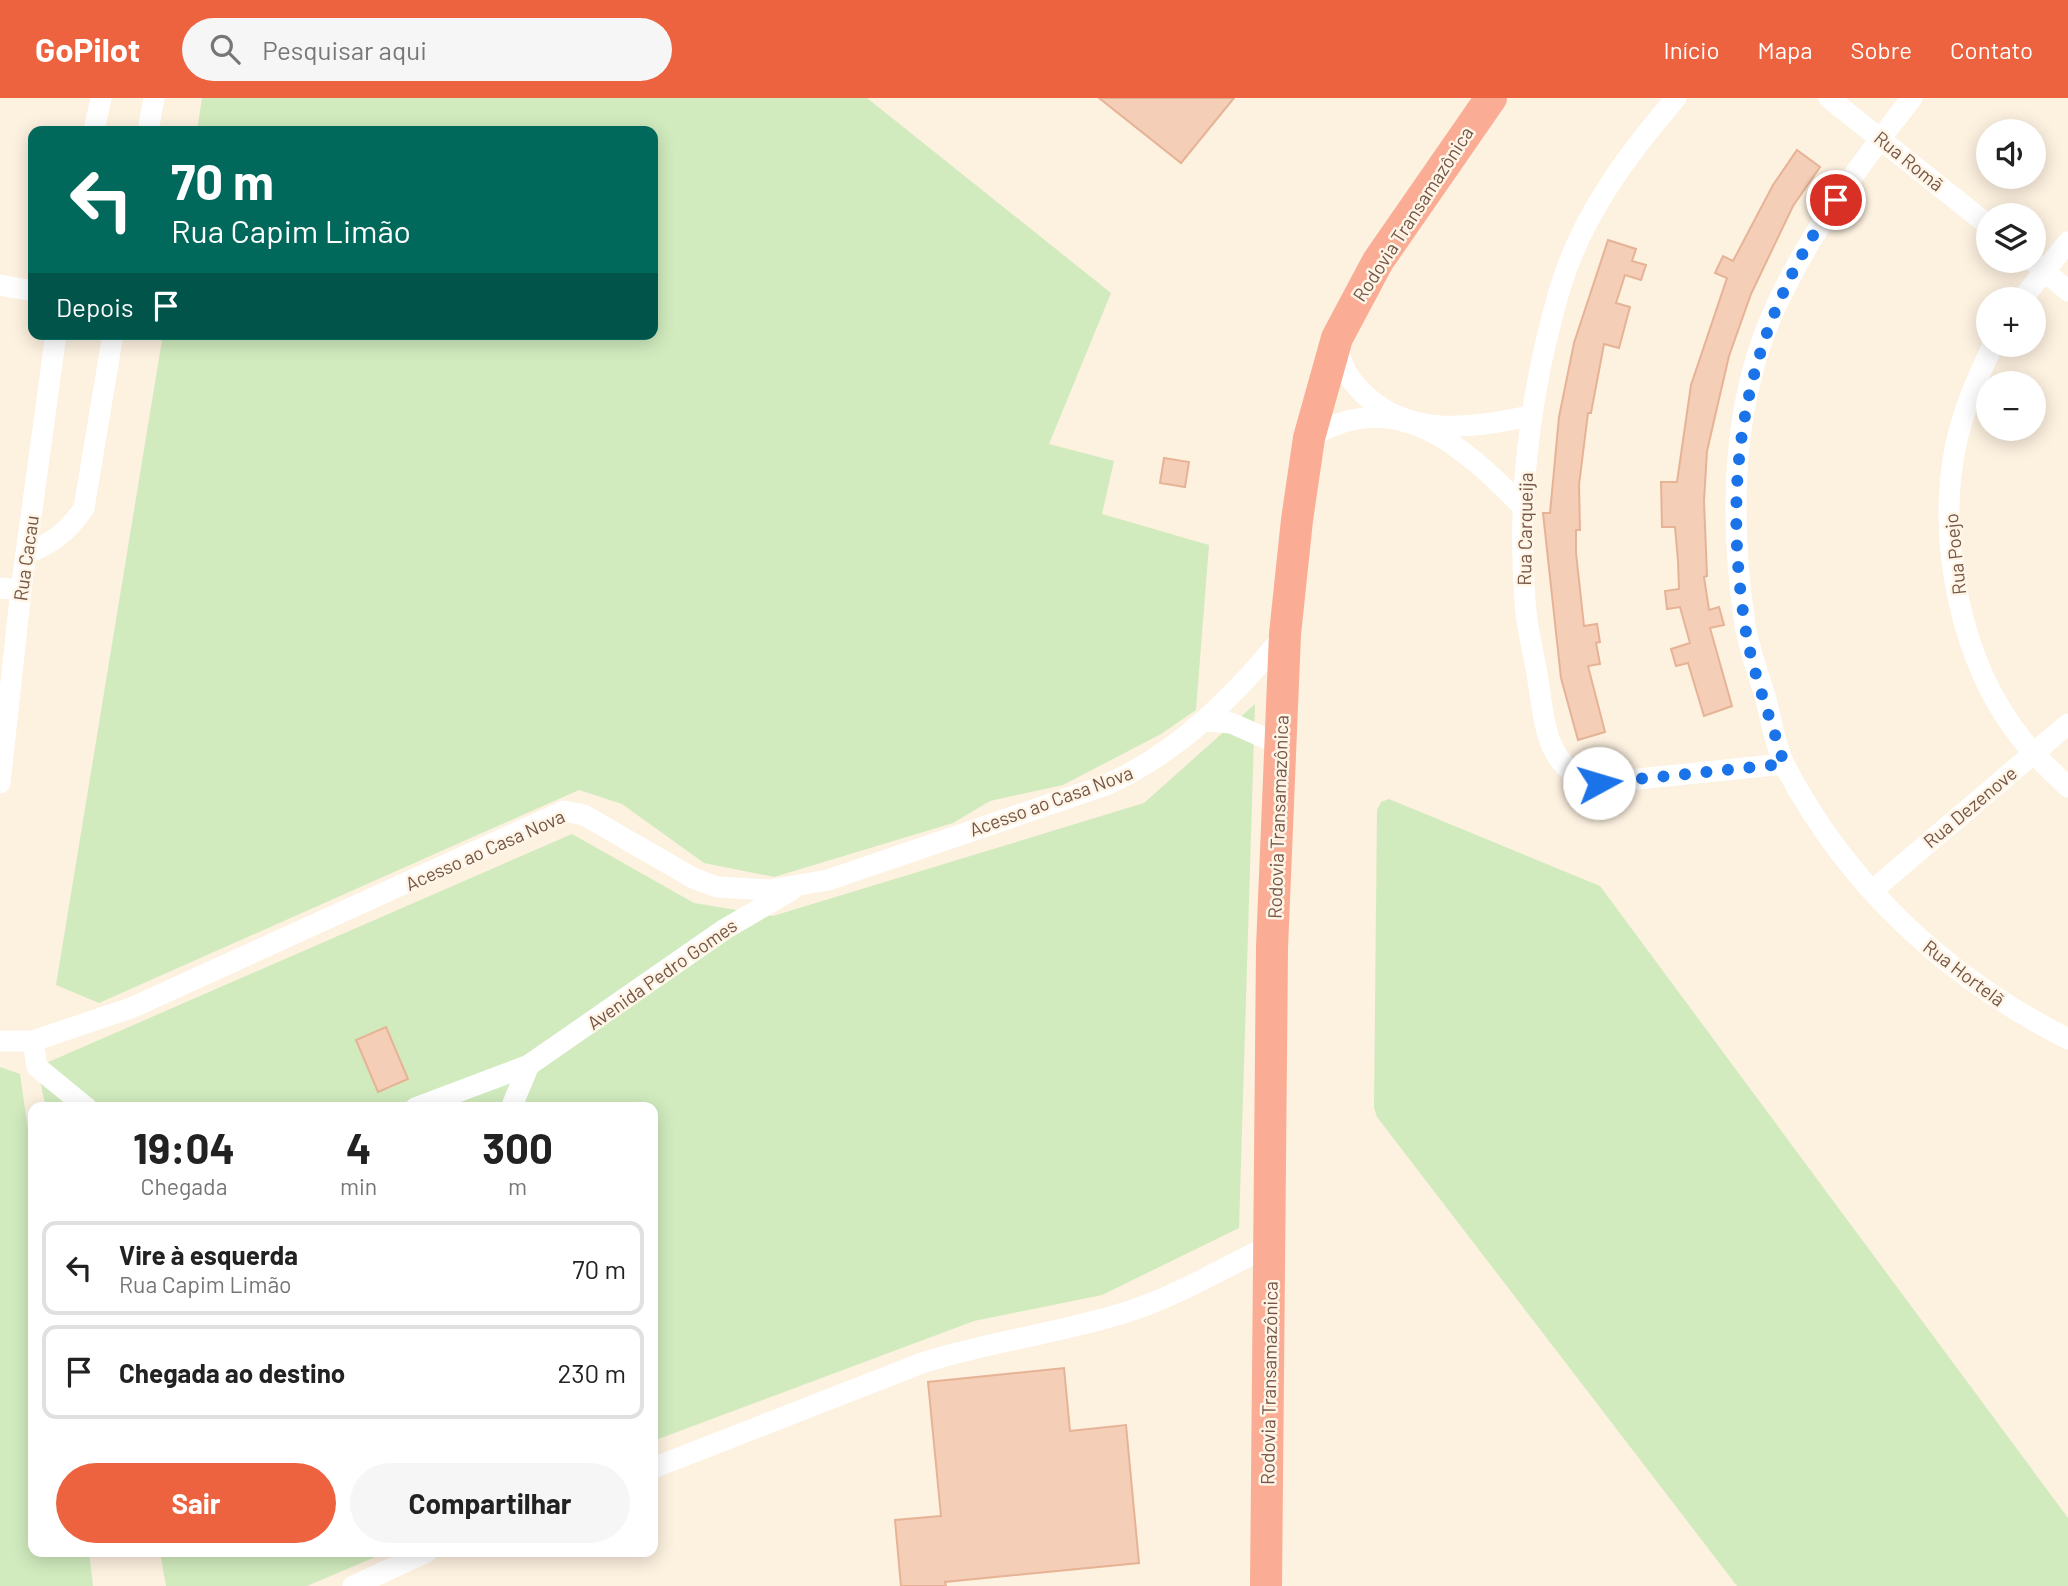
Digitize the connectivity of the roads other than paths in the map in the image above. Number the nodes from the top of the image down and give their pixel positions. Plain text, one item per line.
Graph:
1 (101, 98) edge
2 (154, 98) edge
3 (1491, 98) edge
4 (1676, 98) edge
5 (1829, 98) edge
6 (1912, 98) edge
7 (95, 126) edge
8 (149, 126) edge
9 (1881, 138) junction
10 (1976, 215) edge
11 (2068, 242) edge
12 (2046, 260) edge
13 (2046, 272) edge
14 (0, 285) edge
15 (28, 290) edge
16 (2068, 290) edge
17 (1337, 338) junction
18 (55, 340) edge
19 (112, 340) edge
20 (1987, 357) edge
21 (1530, 416) junction
22 (1415, 424) junction
23 (1310, 438) junction
24 (1522, 506) junction
25 (26, 554) junction
26 (10, 589) edge
27 (1285, 634) junction
28 (1204, 720) junction
29 (2068, 724) edge
30 (1281, 745) junction
31 (2034, 753) junction
32 (1784, 764) junction
33 (0, 783) edge
34 (2068, 787) edge
35 (797, 887) junction
36 (1873, 890) junction
37 (2068, 1039) edge
38 (0, 1041) edge
39 (33, 1041) junction
40 (529, 1065) junction
41 (80, 1102) edge
42 (431, 1102) edge
43 (514, 1102) edge
44 (1271, 1245) junction
45 (658, 1466) edge
46 (416, 1557) edge
47 (353, 1586) edge
48 (1266, 1586) edge

1 - 7 street
2 - 8 street
3 - 17 highway, Rodovia Transamazônica
4 - 21 street, Rua Carqueija
5 - 9 street, Rua Romã
6 - 9 street, Rua Hortelã
9 - 10 street, Rua Romã
9 - 32 street, Rua Hortelã
11 - 12 street
13 - 16 street
14 - 15 street
17 - 22 street
17 - 23 highway, Rodovia Transamazônica
18 - 25 street, Rua Cacau
19 - 25 street
20 - 31 street, Rua Poejo
21 - 22 street
21 - 24 street, Rua Carqueija
22 - 23 street
22 - 24 street
23 - 27 highway, Rodovia Transamazônica
24 - 32 street, Rua Carqueija
25 - 26 street, Rua Cacau
26 - 33 street, Rua Cacau
27 - 28 street, Acesso ao Casa Nova
27 - 30 highway, Rodovia Transamazônica
28 - 30 street
28 - 35 street, Acesso ao Casa Nova
29 - 31 street, Rua Dezenove
30 - 44 highway, Rodovia Transamazônica
31 - 34 street, Rua Poejo
31 - 36 street, Rua Dezenove
32 - 36 street, Rua Hortelã
35 - 39 street, Acesso ao Casa Nova
35 - 40 street, Avenida Pedro Gomes
36 - 37 street, Rua Hortelã
38 - 39 street, Acesso ao Casa Nova
39 - 41 street
40 - 42 street, Avenida Pedro Gomes
40 - 43 street
44 - 45 street
44 - 48 highway, Rodovia Transamazônica
46 - 47 street

